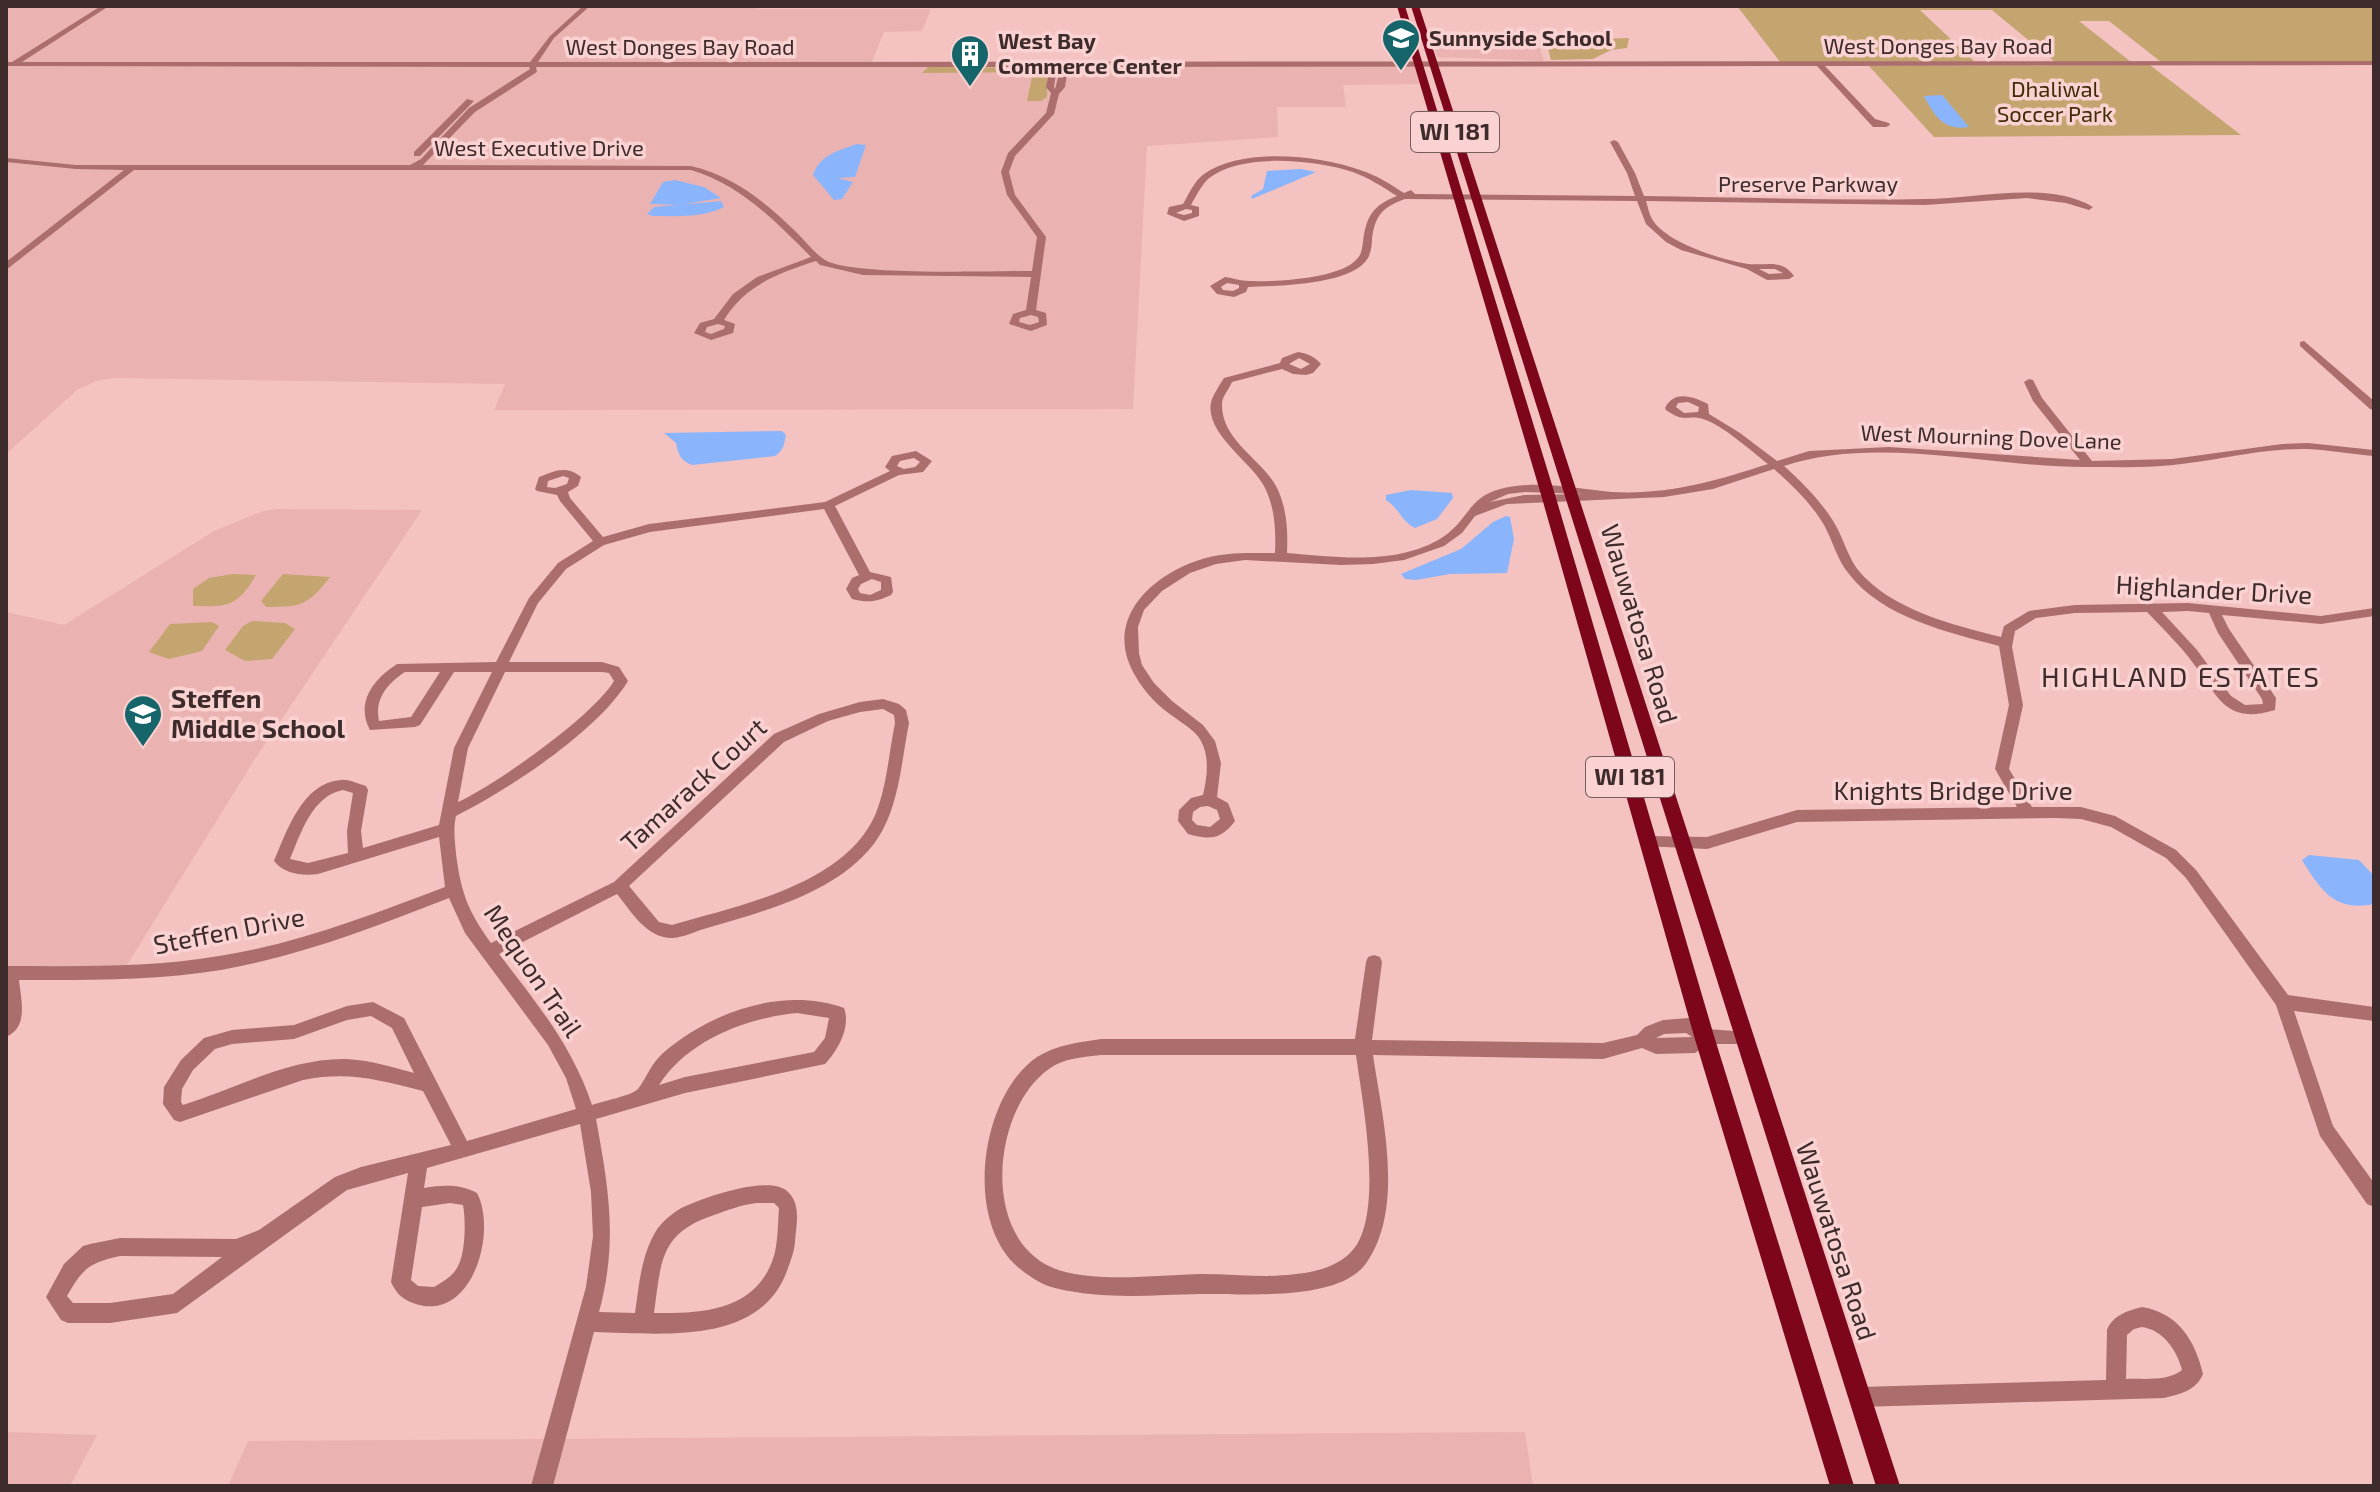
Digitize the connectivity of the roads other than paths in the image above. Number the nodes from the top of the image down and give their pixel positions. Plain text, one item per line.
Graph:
1 (106, 6) edge
2 (587, 6) edge
3 (1401, 6) edge
4 (1415, 6) edge
5 (2374, 63) edge
6 (532, 65) junction
7 (1054, 65) junction
8 (1065, 65) junction
9 (1426, 65) junction
10 (1820, 65) junction
11 (8, 67) edge
12 (1055, 93) junction
13 (1874, 121) dead end
14 (1614, 142) dead end
15 (6, 160) edge
16 (132, 167) junction
17 (413, 167) junction
18 (1456, 194) junction
19 (1475, 194) junction
20 (1403, 196) junction
21 (1641, 200) junction
22 (1186, 206) dead end
23 (2089, 207) dead end
24 (817, 258) junction
25 (6, 267) edge
26 (1750, 267) dead end
27 (1037, 274) junction
28 (1244, 285) dead end
29 (1031, 312) dead end
30 (718, 321) dead end
31 (2304, 344) dead end
32 (1284, 365) dead end
33 (2029, 382) dead end
34 (2374, 407) edge
35 (1703, 415) dead end
36 (2374, 453) edge
37 (2089, 464) junction
38 (1773, 465) junction
39 (897, 472) dead end
40 (562, 491) dead end
41 (1548, 494) junction
42 (1571, 494) junction
43 (828, 505) junction
44 (600, 542) junction
45 (1281, 557) junction
46 (866, 576) dead end
47 (2151, 608) junction
48 (2214, 611) junction
49 (2374, 612) edge
50 (2006, 643) junction
51 (501, 666) junction
52 (450, 667) junction
53 (1209, 800) dead end
54 (2028, 812) junction
55 (447, 821) junction
56 (1648, 842) junction
57 (1681, 842) junction
58 (356, 856) junction
59 (619, 886) junction
60 (453, 890) junction
61 (490, 951) junction
62 (1374, 962) dead end
63 (8, 973) edge
64 (2283, 1002) junction
65 (2374, 1014) edge
66 (6, 1030) edge
67 (1704, 1036) junction
68 (1742, 1037) junction
69 (1363, 1047) junction
70 (429, 1084) junction
71 (642, 1097) junction
72 (587, 1116) junction
73 (463, 1151) junction
74 (419, 1162) junction
75 (2374, 1198) edge
76 (414, 1199) junction
77 (265, 1237) junction
78 (589, 1322) junction
79 (643, 1322) junction
80 (2116, 1389) junction
81 (1860, 1397) junction
82 (542, 1486) edge
83 (1842, 1486) edge
84 (1888, 1486) edge

1 - 11 street
2 - 6 street
3 - 9 main road
4 - 9 main road, Wauwatosa Road / WI 181
5 - 10 street, West Donges Bay Road
6 - 7 street, West Donges Bay Road
6 - 11 street, West Donges Bay Road
6 - 17 street
7 - 8 street, West Donges Bay Road
7 - 12 street
8 - 9 street, West Donges Bay Road
8 - 12 street
9 - 10 street, West Donges Bay Road
9 - 18 main road, Wauwatosa Road / WI 181
9 - 19 main road, Wauwatosa Road / WI 181
10 - 13 street
12 - 27 street
14 - 21 street
15 - 16 street, West Executive Drive
16 - 17 street, West Executive Drive
16 - 25 street
17 - 24 street, West Executive Drive
18 - 19 street, Preserve Parkway
18 - 20 street, Preserve Parkway
18 - 41 main road, Wauwatosa Road / WI 181
19 - 21 street, Preserve Parkway
19 - 42 main road, Wauwatosa Road / WI 181
20 - 22 street
20 - 28 street
21 - 23 street, Preserve Parkway
21 - 26 street
24 - 27 street, West Executive Drive
24 - 30 street
27 - 29 street
31 - 34 street
32 - 45 street
33 - 37 street
35 - 38 street
36 - 37 street, West Mourning Dove Lane
37 - 38 street, West Mourning Dove Lane
38 - 42 street, West Mourning Dove Lane
38 - 50 street
39 - 43 street, Mequon Trail
40 - 44 street
41 - 42 street, West Mourning Dove Lane
41 - 45 street, West Mourning Dove Lane
41 - 56 main road, Wauwatosa Road / WI 181
42 - 57 main road, Wauwatosa Road / WI 181
43 - 44 street, Mequon Trail
43 - 46 street
44 - 51 street, Mequon Trail
45 - 53 street
47 - 48 street, Highlander Drive
47 - 48 street
47 - 50 street, Highlander Drive
48 - 49 street, Highlander Drive
50 - 54 street
51 - 52 street
51 - 55 street, Mequon Trail
51 - 55 street
52 - 52 street
54 - 57 street, Knights Bridge Drive
54 - 64 street, Knights Bridge Drive
55 - 58 street
55 - 60 street, Mequon Trail
56 - 57 street, Knights Bridge Drive
56 - 67 main road, Wauwatosa Road / WI 181
57 - 68 main road, Wauwatosa Road / WI 181
58 - 58 street
59 - 59 street, Tamarack Court
59 - 61 street, Tamarack Court
60 - 61 street, Mequon Trail
60 - 63 street, Steffen Drive
61 - 72 street, Mequon Trail
62 - 69 street
63 - 66 street
64 - 65 street
64 - 75 street, Knights Bridge Drive
67 - 68 street
67 - 69 street
67 - 83 main road, Wauwatosa Road / WI 181
68 - 81 main road, Wauwatosa Road / WI 181
69 - 69 street
70 - 70 street
70 - 73 street
71 - 71 street
71 - 72 street
72 - 73 street
72 - 78 street, Mequon Trail
73 - 74 street
74 - 76 street
74 - 77 street
76 - 76 street
77 - 77 street
78 - 79 street
78 - 82 street, Mequon Trail
79 - 79 street
80 - 80 street
80 - 81 street
81 - 84 main road, Wauwatosa Road / WI 181

